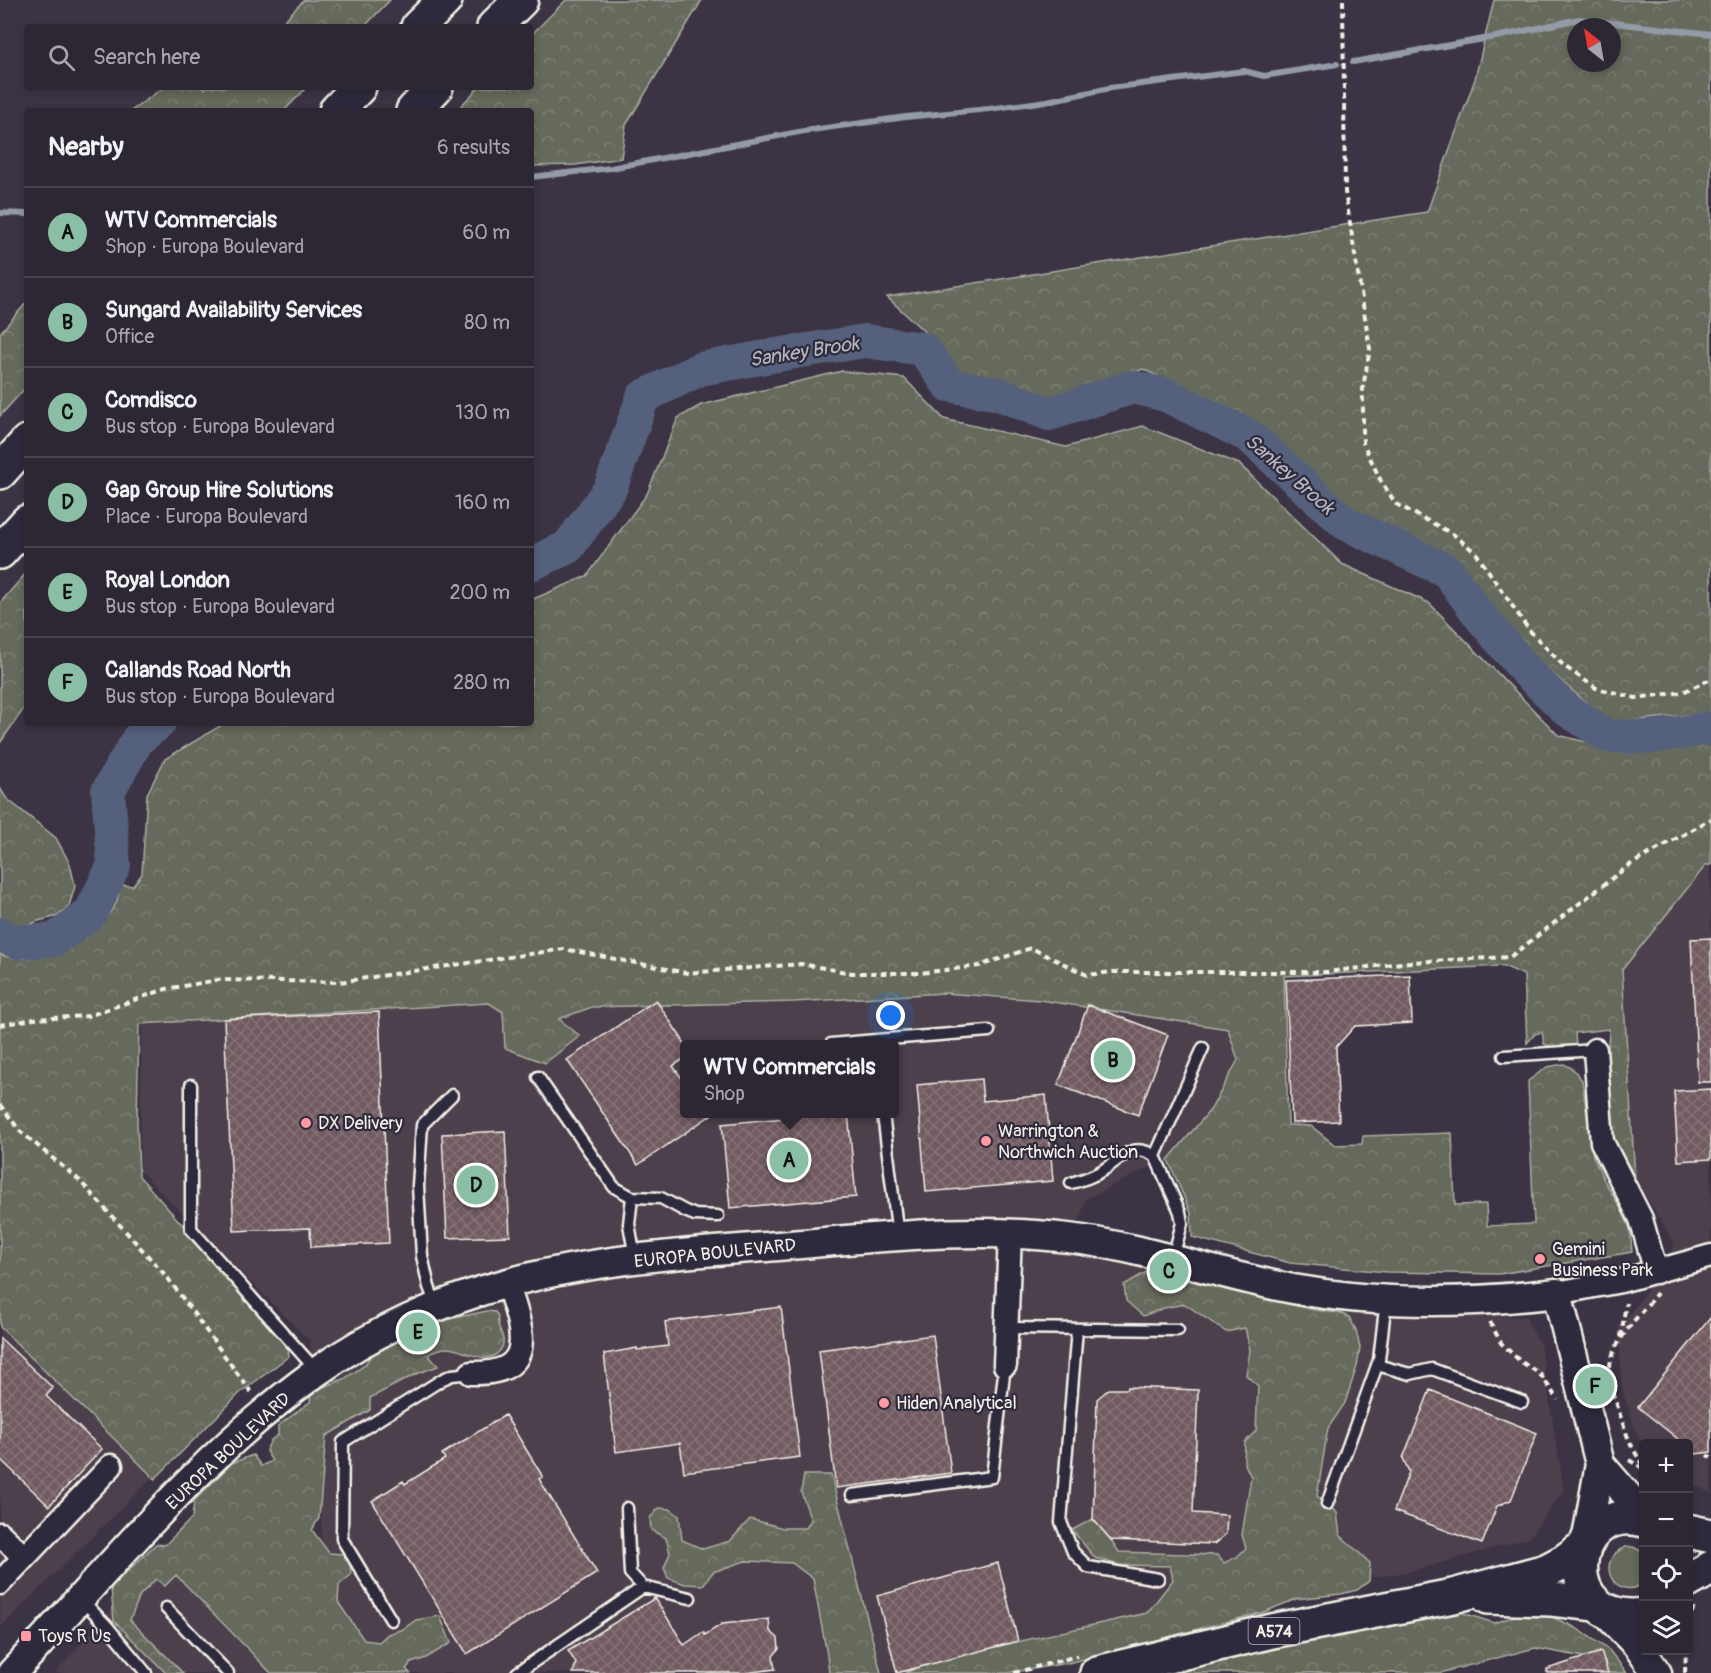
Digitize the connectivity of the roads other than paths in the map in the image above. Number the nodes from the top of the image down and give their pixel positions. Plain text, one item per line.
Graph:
1 (445, 0) edge
2 (520, 0) edge
3 (421, 24) edge
4 (497, 24) edge
5 (356, 90) edge
6 (433, 90) edge
7 (339, 108) edge
8 (416, 108) edge
9 (24, 445) edge
10 (0, 471) edge
11 (24, 525) edge
12 (0, 552) edge
13 (989, 1031) dead end
14 (897, 1040) edge
15 (1203, 1048) dead end
16 (1595, 1050) joint
17 (1504, 1056) dead end
18 (538, 1077) dead end
19 (191, 1085) dead end
20 (452, 1095) dead end
21 (884, 1118) edge
22 (1155, 1156) junction
23 (1071, 1183) dead end
24 (632, 1197) junction
25 (718, 1216) dead end
26 (1010, 1233) junction
27 (898, 1237) junction
28 (1711, 1256) edge
29 (1173, 1259) junction
30 (636, 1260) junction
31 (1659, 1279) junction
32 (507, 1283) junction
33 (1557, 1293) junction
34 (1386, 1300) junction
35 (437, 1307) junction
36 (1007, 1328) junction
37 (1077, 1329) junction
38 (1178, 1330) dead end
39 (1005, 1365) joint
40 (1377, 1365) junction
41 (317, 1372) junction
42 (471, 1373) joint
43 (1522, 1402) dead end
44 (1600, 1464) junction
45 (111, 1466) dead end
46 (852, 1495) dead end
47 (1327, 1504) dead end
48 (627, 1508) dead end
49 (1639, 1509) edge
50 (1639, 1519) edge
51 (1693, 1532) edge
52 (0, 1534) edge
53 (1711, 1536) edge
54 (1585, 1545) junction
55 (24, 1557) junction
56 (1711, 1568) edge
57 (1158, 1579) dead end
58 (1693, 1579) edge
59 (0, 1583) edge
60 (643, 1587) junction
61 (1453, 1596) junction
62 (690, 1598) dead end
63 (81, 1599) junction
64 (1599, 1606) junction
65 (166, 1608) dead end
66 (1639, 1616) edge
67 (391, 1620) dead end
68 (1664, 1655) edge
69 (12, 1673) edge
70 (146, 1673) edge
71 (228, 1673) edge
72 (517, 1673) edge
73 (1097, 1673) edge
74 (1657, 1673) edge
75 (1662, 1673) edge

1 - 3 main road
2 - 4 main road
5 - 7 main road
6 - 8 main road
9 - 10 main road
11 - 12 main road
13 - 14 lane
15 - 22 lane
16 - 17 lane
16 - 31 street
18 - 24 lane
19 - 41 lane
20 - 35 lane
21 - 27 lane
22 - 23 lane
22 - 29 lane
24 - 25 lane
24 - 30 lane
26 - 27 street, EUROPA BOULEVARD
26 - 29 street, EUROPA BOULEVARD
26 - 36 street
27 - 30 street, EUROPA BOULEVARD
28 - 31 street, EUROPA BOULEVARD
29 - 34 street, EUROPA BOULEVARD
30 - 32 street, EUROPA BOULEVARD
31 - 33 street, EUROPA BOULEVARD
32 - 35 street, EUROPA BOULEVARD
32 - 42 street
33 - 34 street, EUROPA BOULEVARD
33 - 44 street
34 - 40 lane
35 - 41 street, EUROPA BOULEVARD
36 - 37 lane
36 - 39 street
37 - 38 lane
37 - 57 lane
39 - 46 lane
40 - 43 lane
40 - 47 lane
41 - 63 street, EUROPA BOULEVARD
42 - 67 lane
44 - 49 street
44 - 54 street
45 - 55 street
48 - 60 lane
50 - 54 main road, A574
51 - 53 main road
52 - 55 street
54 - 61 main road, A574
54 - 64 main road
55 - 59 street
56 - 58 main road
60 - 62 lane
60 - 72 lane
61 - 64 main road, A574
61 - 73 main road, A574
63 - 69 street, EUROPA BOULEVARD
63 - 70 lane
64 - 66 main road, A574
64 - 74 street
65 - 71 lane
68 - 75 street

